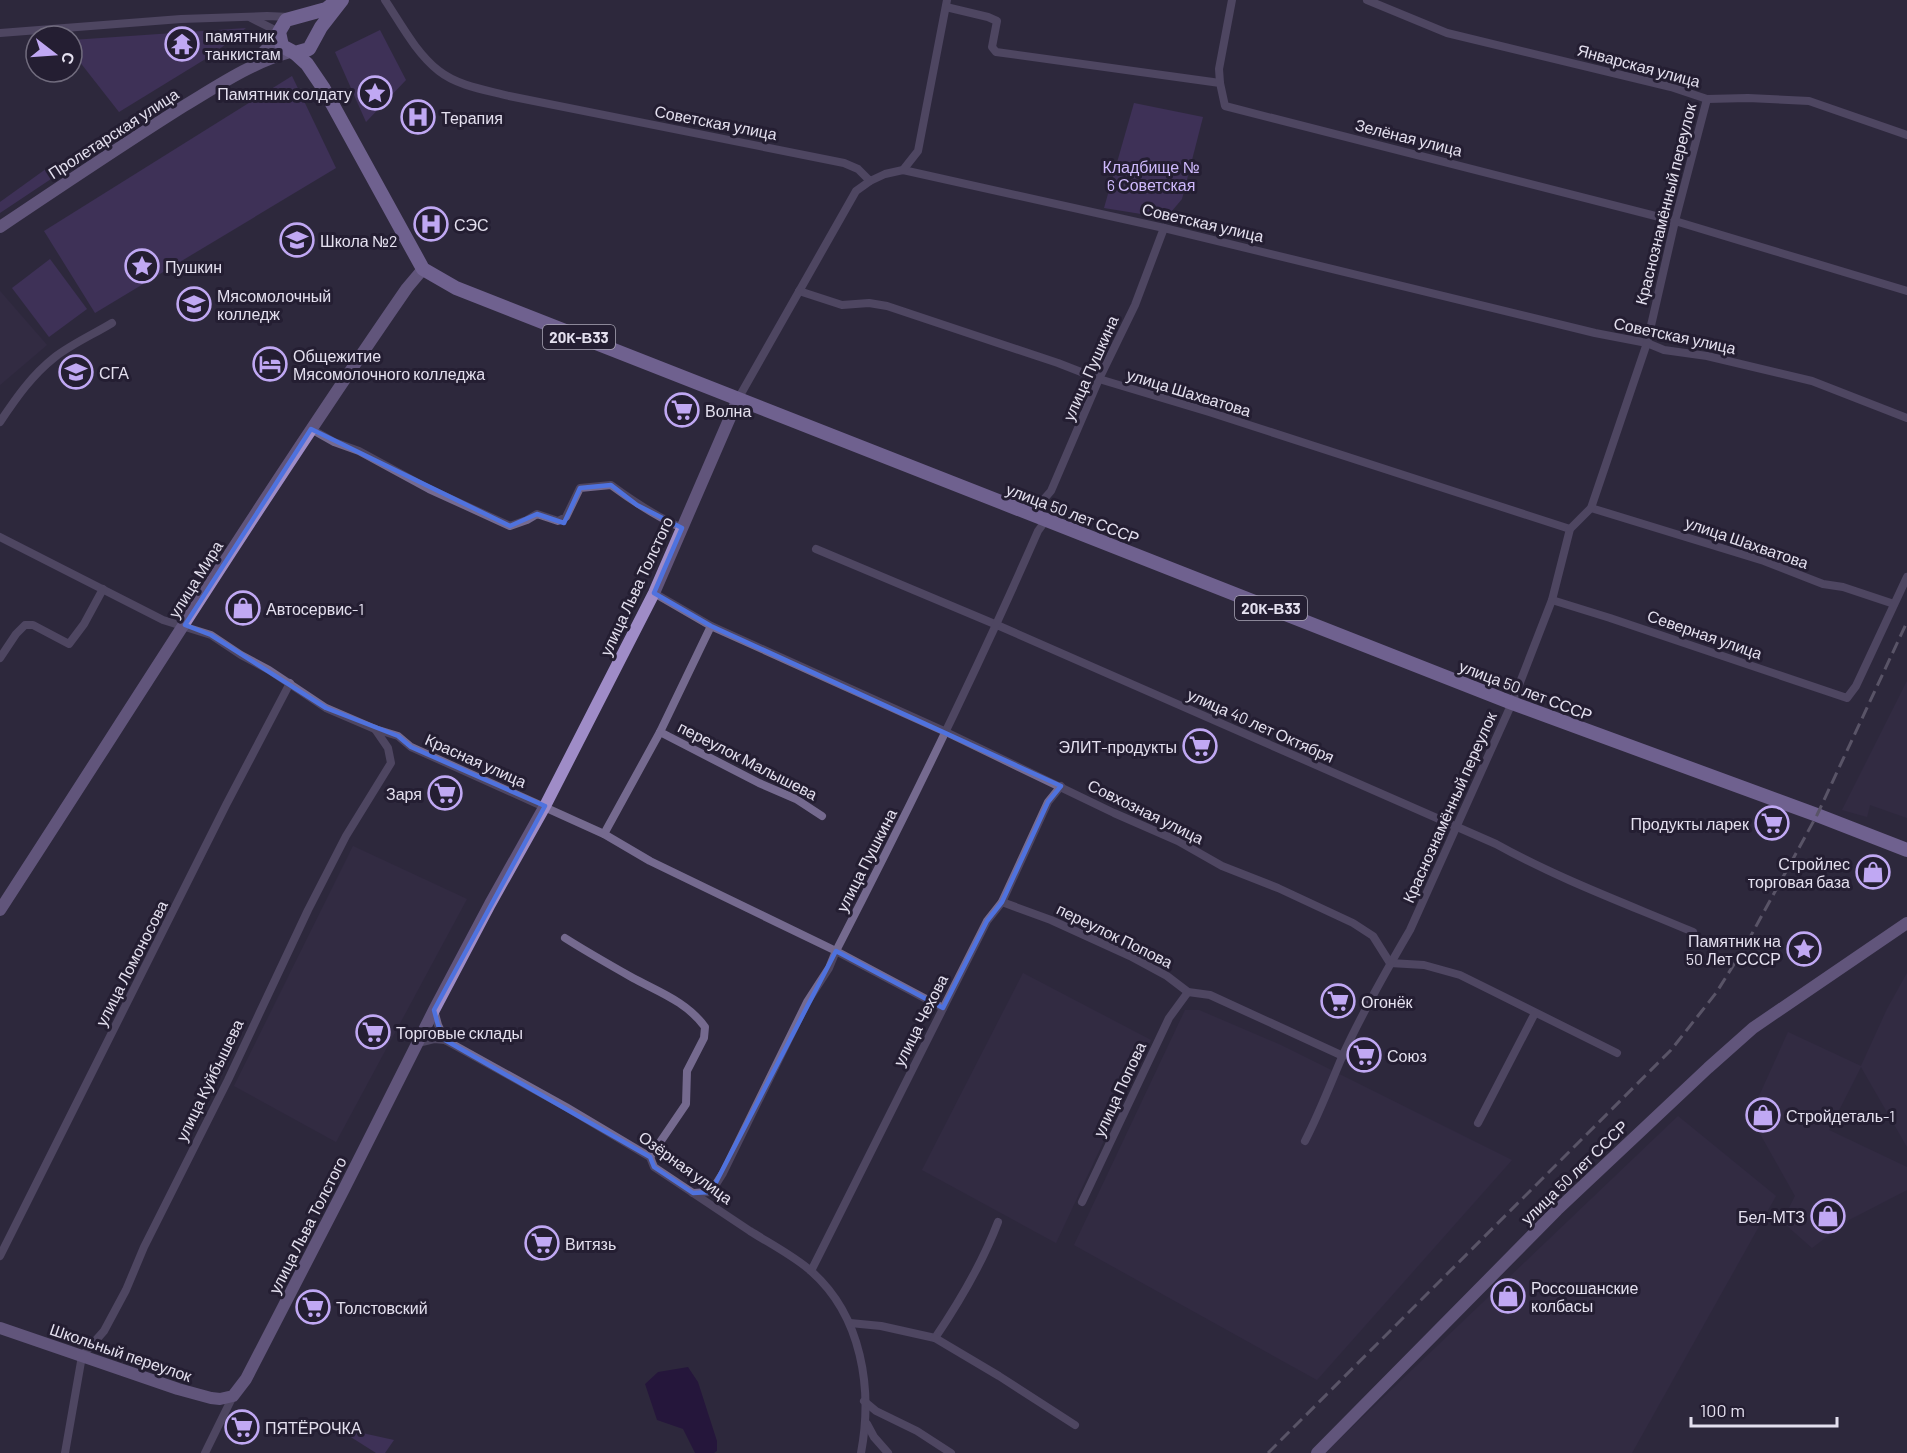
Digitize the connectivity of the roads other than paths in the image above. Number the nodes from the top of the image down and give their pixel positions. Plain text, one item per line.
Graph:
1 (340, 0) edge
2 (385, 0) edge
3 (1233, 0) edge
4 (1367, 0) edge
5 (947, 3) edge
6 (248, 17) junction
7 (293, 17) junction
8 (0, 33) edge
9 (278, 35) junction
10 (314, 42) junction
11 (293, 53) junction
12 (245, 70) junction
13 (1220, 83) junction
14 (324, 89) junction
15 (1707, 99) junction
16 (1907, 135) edge
17 (903, 171) junction
18 (870, 181) junction
19 (1675, 221) junction
20 (0, 227) edge
21 (1164, 228) junction
22 (423, 269) junction
23 (799, 291) junction
24 (1907, 291) edge
25 (112, 323) dead end
26 (1647, 343) junction
27 (1099, 380) junction
28 (738, 399) junction
29 (1907, 418) edge
30 (0, 422) edge
31 (310, 429) junction
32 (1591, 508) junction
33 (1030, 514) junction
34 (1046, 520) junction
35 (682, 528) junction
36 (1570, 529) junction
37 (0, 537) edge
38 (816, 549) dead end
39 (1907, 577) edge
40 (103, 589) junction
41 (654, 593) junction
42 (1552, 600) junction
43 (1894, 604) junction
44 (185, 625) junction
45 (997, 625) junction
46 (711, 626) junction
47 (0, 658) edge
48 (290, 683) junction
49 (1512, 703) junction
50 (375, 729) junction
51 (660, 732) junction
52 (946, 732) junction
53 (1061, 786) junction
54 (545, 806) junction
55 (822, 816) dead end
56 (1456, 828) junction
57 (604, 834) junction
58 (1907, 850) edge
59 (1002, 902) junction
60 (0, 910) edge
61 (1907, 923) edge
62 (1693, 932) dead end
63 (565, 938) dead end
64 (836, 951) junction
65 (1390, 963) junction
66 (1188, 992) junction
67 (943, 1008) junction
68 (434, 1010) junction
69 (1535, 1013) junction
70 (446, 1040) junction
71 (418, 1043) junction
72 (1617, 1053) dead end
73 (1343, 1056) junction
74 (1478, 1123) dead end
75 (1305, 1141) dead end
76 (650, 1157) junction
77 (693, 1193) junction
78 (1082, 1202) dead end
79 (998, 1222) dead end
80 (0, 1256) edge
81 (811, 1271) junction
82 (850, 1323) junction
83 (0, 1328) edge
84 (935, 1338) junction
85 (82, 1356) junction
86 (233, 1396) junction
87 (864, 1401) junction
88 (866, 1424) junction
89 (1075, 1425) dead end
90 (65, 1453) edge
91 (205, 1453) edge
92 (861, 1453) edge
93 (888, 1453) edge
94 (951, 1453) edge
95 (1317, 1453) edge

1 - 7 main road
1 - 10 main road
2 - 18 street, Советская улица
3 - 13 street
4 - 15 street, Январская улица
5 - 13 street
5 - 17 street
6 - 7 street
6 - 8 street
6 - 9 street
7 - 9 main road
7 - 10 main road
9 - 11 main road
9 - 12 street
10 - 11 main road
10 - 14 main road
11 - 12 street
11 - 14 main road
12 - 20 street, Пролетарская улица
13 - 19 street, Зелёная улица
14 - 22 main road
15 - 16 street, Январская улица
15 - 19 street, Краснознамённый переулок
17 - 18 street, Советская улица
17 - 21 street, Советская улица
18 - 23 street, улица Льва Толстого
19 - 24 street, Зелёная улица
19 - 26 street, Краснознамённый переулок
21 - 26 street, Советская улица
21 - 27 street, улица Пушкина
22 - 28 main road, улица 50 лет СССР / 20К-В33
22 - 31 street, улица Мира
23 - 27 street, улица Шахватова
23 - 28 street, улица Льва Толстого
25 - 30 street
26 - 29 street, Советская улица
26 - 32 street, Краснознамённый переулок
27 - 33 street, улица Пушкина
27 - 36 street, улица Шахватова
28 - 33 main road, улица 50 лет СССР / 20К-В33
28 - 35 street, улица Льва Толстого
31 - 35 street
31 - 44 street, улица Мира
32 - 36 street, Краснознамённый переулок
32 - 43 street, улица Шахватова
33 - 34 main road, улица 50 лет СССР / 20К-В33
34 - 45 street, улица Пушкина
34 - 49 main road, улица 50 лет СССР / 20К-В33
35 - 41 street, улица Льва Толстого
36 - 42 street, Краснознамённый переулок
37 - 40 street, Красная улица
38 - 45 street, улица 40 лет Октября
39 - 43 street
40 - 44 street, Красная улица
40 - 47 street
41 - 46 street, Совхозная улица
41 - 54 street, улица Льва Толстого
42 - 43 street, Северная улица
42 - 49 street, Краснознамённый переулок
44 - 48 street, Красная улица
44 - 60 street, улица Мира
45 - 52 street, улица Пушкина
45 - 56 street, улица 40 лет Октября
46 - 51 street
46 - 52 street, Совхозная улица
48 - 50 street, Красная улица
48 - 80 street, улица Ломоносова
49 - 56 street, Краснознамённый переулок
49 - 58 main road, улица 50 лет СССР / 20К-В33
50 - 54 street, Красная улица
50 - 85 street, улица Куйбышева
51 - 55 street, переулок Малышева
51 - 57 street
52 - 53 street, Совхозная улица
52 - 64 street, улица Пушкина
53 - 59 street, улица Чехова
53 - 65 street, Совхозная улица
54 - 57 street, Красная улица
54 - 68 street, улица Льва Толстого
56 - 62 street, улица 40 лет Октября
56 - 65 street, Краснознамённый переулок
57 - 64 street, Красная улица
59 - 66 street, переулок Попова
59 - 67 street, улица Чехова
61 - 95 street, улица 50 лет СССР
63 - 76 street
64 - 67 street, Красная улица
64 - 77 street, улица Пушкина
65 - 69 street
65 - 73 street, Краснознамённый переулок
66 - 73 street, переулок Попова
66 - 78 street, улица Попова
67 - 81 street, улица Чехова
68 - 70 street
68 - 71 street, улица Льва Толстого
69 - 72 street
69 - 74 street
70 - 71 street
70 - 76 street, Озёрная улица
71 - 86 street, улица Льва Толстого
73 - 75 street, Краснознамённый переулок
76 - 77 street, Озёрная улица
77 - 81 street, Озёрная улица
79 - 84 street
81 - 82 street, Озёрная улица
82 - 84 street
82 - 87 street, Озёрная улица
83 - 85 street, Школьный переулок
84 - 89 street
85 - 86 street, Школьный переулок
85 - 90 street
86 - 91 street, улица Льва Толстого
87 - 88 street, Озёрная улица
87 - 94 street
88 - 92 street, Озёрная улица
88 - 93 street

